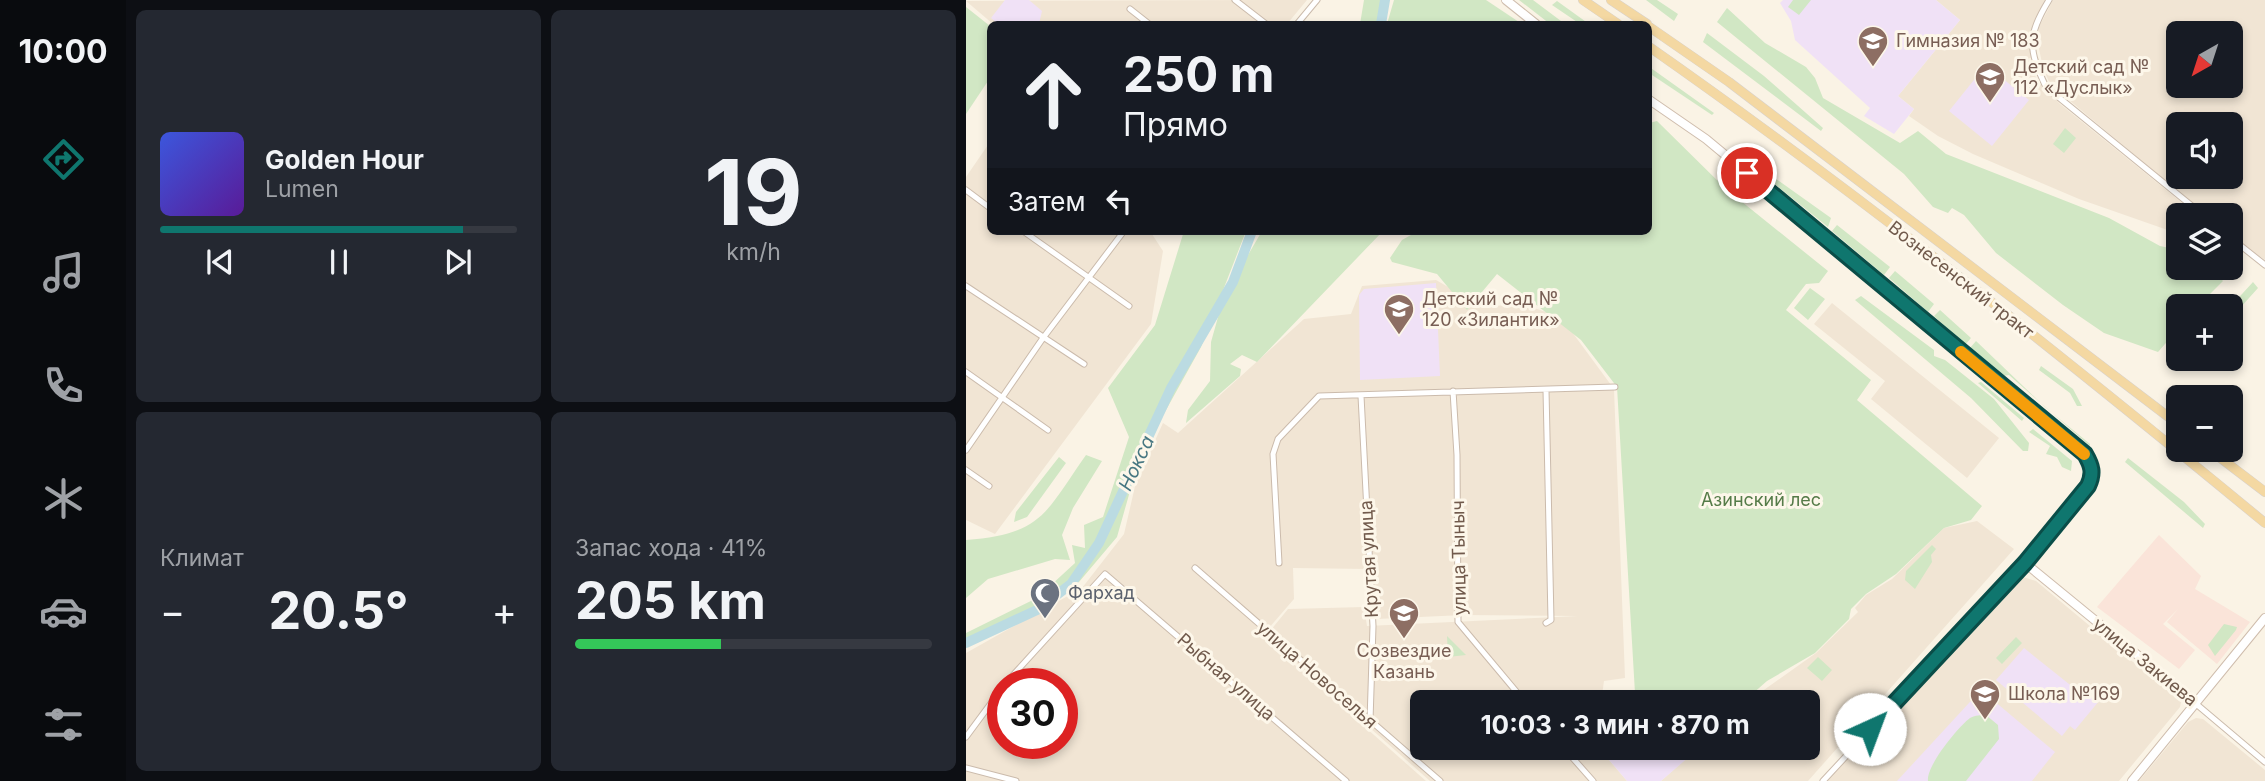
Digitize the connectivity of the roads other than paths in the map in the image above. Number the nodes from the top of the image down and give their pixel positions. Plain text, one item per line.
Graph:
1 (1235, 0) edge
2 (1317, 0) edge
3 (1506, 0) edge
4 (1583, 0) edge
5 (1611, 0) edge
6 (2049, 0) edge
7 (1130, 9) dead end
8 (1145, 21) edge
9 (1262, 21) edge
10 (1300, 21) edge
11 (1532, 21) edge
12 (1614, 21) edge
13 (1642, 21) edge
14 (1652, 28) edge
15 (1652, 49) edge
16 (1652, 102) edge
17 (966, 190) edge
18 (2188, 203) edge
19 (987, 206) edge
20 (1028, 235) edge
21 (1121, 235) edge
22 (2243, 248) edge
23 (2265, 265) edge
24 (1089, 279) junction
25 (966, 285) edge
26 (1129, 306) dead end
27 (1043, 338) junction
28 (1084, 364) dead end
29 (966, 372) edge
30 (1615, 387) dead end
31 (1546, 390) junction
32 (1453, 391) junction
33 (1361, 396) junction
34 (1001, 398) junction
35 (2166, 415) edge
36 (1048, 430) dead end
37 (966, 450) edge
38 (2226, 462) edge
39 (966, 470) edge
40 (989, 486) dead end
41 (2265, 492) edge
42 (2265, 523) edge
43 (1279, 563) dead end
44 (2025, 563) junction
45 (1195, 568) dead end
46 (2265, 618) edge
47 (1546, 623) dead end
48 (1020, 668) edge
49 (1515, 690) edge
50 (2195, 702) junction
51 (987, 709) edge
52 (1370, 722) junction
53 (966, 737) edge
54 (1574, 760) edge
55 (2265, 762) edge
56 (966, 768) edge
57 (1016, 781) edge
58 (1346, 781) edge
59 (1440, 781) edge
60 (1593, 781) edge
61 (1823, 781) edge
62 (2132, 781) edge

1 - 9 street
2 - 10 street
3 - 11 street
4 - 12 main road
5 - 13 main road, Вознесенский тракт
6 - 18 street
7 - 8 street
14 - 35 main road, Вознесенский тракт
15 - 42 main road, Вознесенский тракт
16 - 44 street
17 - 19 street
20 - 24 street
21 - 24 street
22 - 23 street
24 - 26 street
24 - 27 street
25 - 27 street
27 - 28 street
27 - 34 street
29 - 34 street
30 - 31 street
31 - 32 street
31 - 47 street
32 - 33 street
32 - 49 street, улица Тыныч
33 - 43 street
33 - 52 street, Крутая улица
34 - 36 street
34 - 37 street
38 - 41 main road
39 - 40 street
44 - 50 street, улица Закиева
44 - 61 street
45 - 52 street, улица Новоселья
46 - 50 street
48 - 58 street, Рыбная улица
50 - 55 street, улица Закиева
50 - 62 street
51 - 53 street
52 - 59 street, улица Новоселья
54 - 60 street
56 - 57 street

